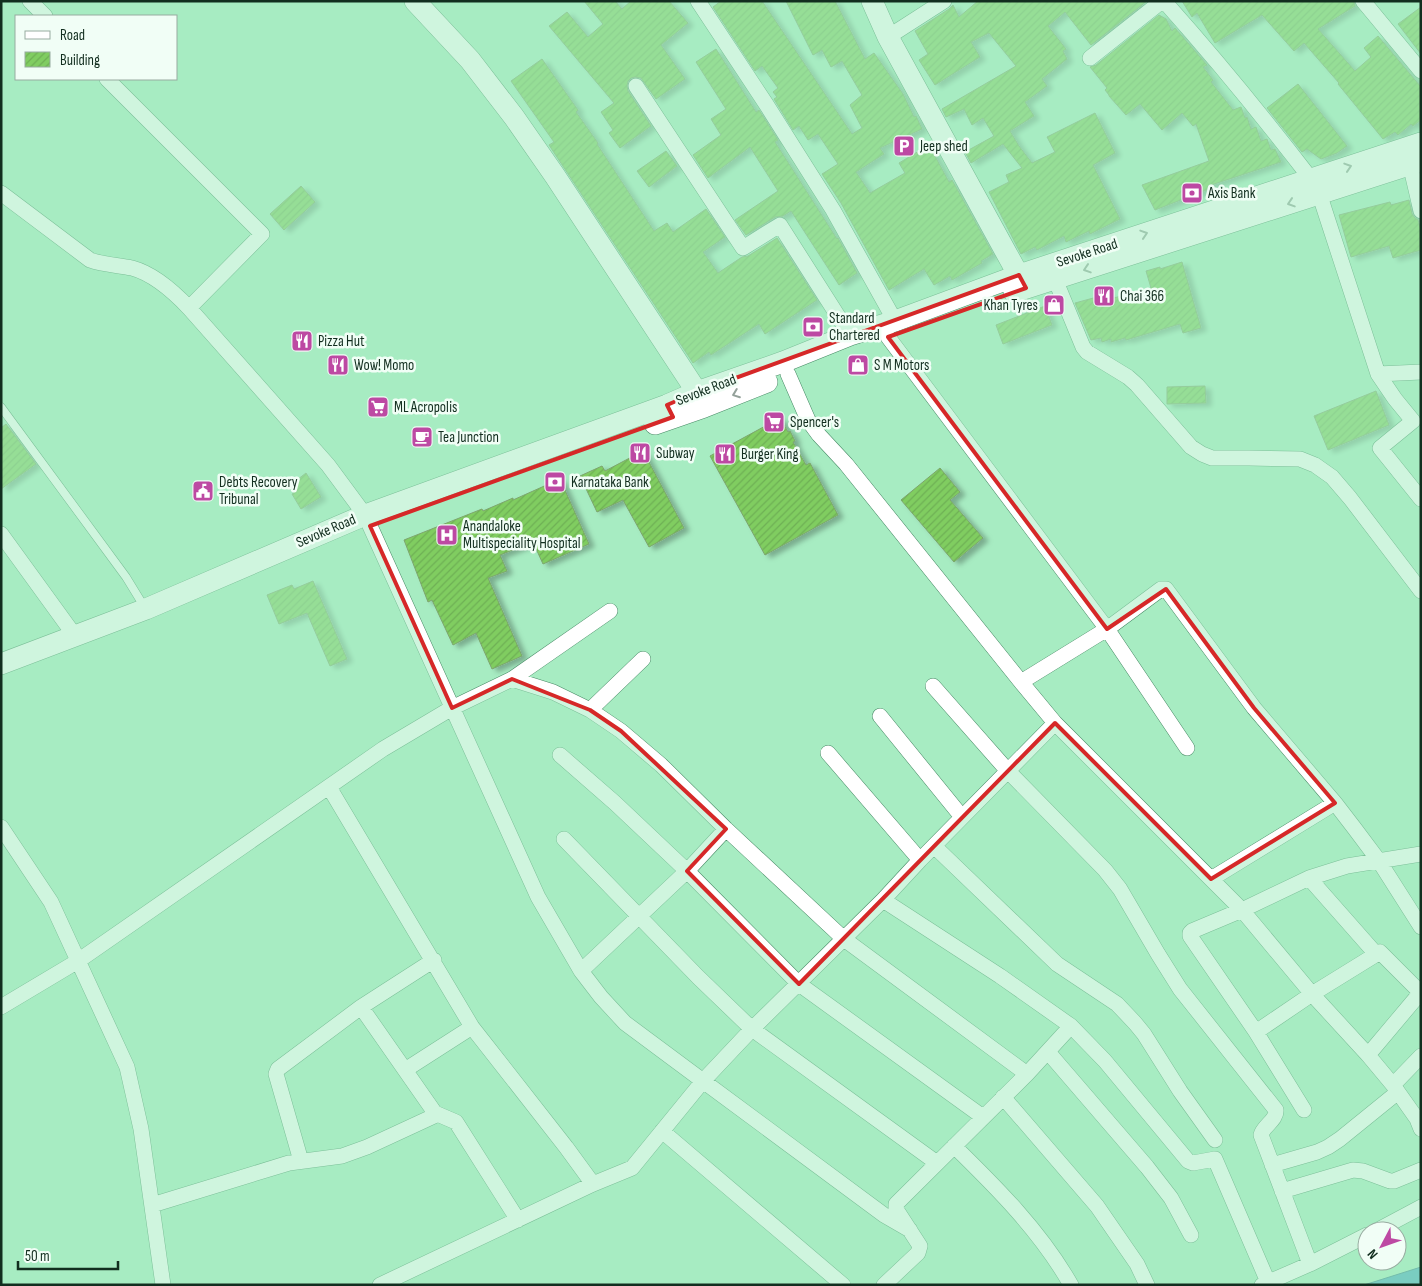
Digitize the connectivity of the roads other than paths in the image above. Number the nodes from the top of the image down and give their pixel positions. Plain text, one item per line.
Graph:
1 (30, 1) edge
2 (415, 1) edge
3 (698, 1) edge
4 (872, 1) edge
5 (944, 1) edge
6 (1163, 1) edge
7 (1363, 1) edge
8 (44, 15) edge
9 (888, 37) junction
10 (1090, 58) dead end
11 (1421, 71) edge
12 (108, 80) edge
13 (636, 86) dead end
14 (1421, 143) edge
15 (1415, 162) edge
16 (1315, 186) junction
17 (1, 193) edge
18 (1421, 211) edge
19 (1054, 279) junction
20 (1022, 282) junction
21 (189, 308) junction
22 (892, 329) junction
23 (850, 335) junction
24 (1421, 372) edge
25 (788, 374) junction
26 (1378, 374) junction
27 (701, 399) junction
28 (1, 407) edge
29 (1421, 499) edge
30 (368, 520) junction
31 (1, 534) edge
32 (1421, 591) edge
33 (146, 609) junction
34 (610, 611) dead end
35 (1107, 629) junction
36 (75, 636) junction
37 (643, 659) dead end
38 (1, 664) edge
39 (512, 679) junction
40 (1, 680) edge
41 (1021, 682) junction
42 (933, 686) dead end
43 (452, 708) junction
44 (590, 710) junction
45 (880, 716) dead end
46 (1055, 722) junction
47 (1187, 748) dead end
48 (828, 753) dead end
49 (560, 755) dead end
50 (1007, 770) junction
51 (329, 787) junction
52 (1335, 803) junction
53 (962, 817) junction
54 (1, 827) edge
55 (726, 829) junction
56 (564, 839) dead end
57 (934, 846) junction
58 (1421, 854) edge
59 (920, 860) junction
60 (1379, 861) junction
61 (687, 871) junction
62 (1309, 878) junction
63 (1212, 879) junction
64 (883, 900) junction
65 (1242, 910) junction
66 (639, 916) junction
67 (1421, 927) edge
68 (844, 939) junction
69 (1376, 954) junction
70 (434, 960) junction
71 (78, 961) junction
72 (581, 971) junction
73 (799, 984) junction
74 (1420, 992) edge
75 (1312, 994) junction
76 (1, 1007) edge
77 (361, 1007) junction
78 (472, 1026) junction
79 (1071, 1026) junction
80 (752, 1029) junction
81 (1256, 1032) junction
82 (1048, 1052) junction
83 (1368, 1055) junction
84 (1421, 1056) edge
85 (405, 1070) junction
86 (1027, 1074) junction
87 (703, 1081) junction
88 (1395, 1089) junction
89 (1003, 1097) junction
90 (1304, 1110) dead end
91 (435, 1113) junction
92 (983, 1117) junction
93 (1419, 1121) edge
94 (662, 1131) junction
95 (1215, 1140) dead end
96 (954, 1146) junction
97 (301, 1161) junction
98 (937, 1163) junction
99 (1272, 1165) junction
100 (1421, 1170) edge
101 (593, 1184) junction
102 (1282, 1191) junction
103 (152, 1205) junction
104 (1421, 1207) edge
105 (518, 1220) junction
106 (1395, 1221) edge
107 (910, 1230) junction
108 (1191, 1235) dead end
109 (1357, 1241) edge
110 (1310, 1264) junction
111 (1265, 1283) edge
112 (163, 1285) edge
113 (380, 1285) edge
114 (843, 1285) edge
115 (884, 1285) edge
116 (1070, 1285) edge
117 (1147, 1285) edge

1 - 8 street
2 - 27 main road
3 - 22 street
4 - 9 main road
5 - 9 street
6 - 10 street
6 - 16 street
7 - 11 street
9 - 20 main road
12 - 21 street
13 - 23 street
16 -> 14 main road, Sevoke Road
15 - 16 main road, Sevoke Road
15 - 18 street
16 -> 19 main road, Sevoke Road
20 -> 16 main road, Sevoke Road
16 - 26 street
17 - 21 street
19 - 20 main road, Sevoke Road
19 - 32 street
20 - 22 main road, Sevoke Road
21 - 30 street
22 - 23 main road, Sevoke Road
22 - 25 main road, Sevoke Road
22 - 35 street
23 - 27 main road, Sevoke Road
24 - 26 street
25 -> 27 main road, Sevoke Road
25 - 41 street
26 - 29 street
27 - 30 main road, Sevoke Road
28 - 33 lane
30 - 33 main road, Sevoke Road
30 - 40 main road, Sevoke Road
30 - 43 street
31 - 36 street
33 - 36 main road, Sevoke Road
34 - 39 street
35 - 41 street
35 - 47 street
35 - 52 street
36 - 38 main road, Sevoke Road
37 - 44 street
39 - 43 street
39 - 44 street
41 - 46 street
42 - 50 street
43 - 51 street
43 - 72 street
44 - 55 street
45 - 53 street
46 - 50 street
46 - 63 street
48 - 59 street
49 - 61 street
50 - 53 street
50 - 99 street
51 - 70 street
51 - 71 street
52 - 60 street
52 - 63 street
53 - 57 street
54 - 71 street
55 - 61 street
55 - 68 street
56 - 66 street
57 - 59 street
57 - 95 street
58 - 60 street
59 - 64 street
60 - 62 street
60 - 67 street
61 - 66 street
61 - 73 street
62 - 65 street
62 - 69 street
63 - 65 street
64 - 68 street
64 - 79 street
65 - 75 street
65 - 81 street
66 - 72 street
66 - 80 street
68 - 73 street
68 - 86 street
69 - 74 street
69 - 75 street
70 - 77 street
70 - 78 street
71 - 76 street
71 - 103 street
72 - 87 street
73 - 80 street
73 - 92 street
74 - 83 street
75 - 81 street
75 - 83 street
77 - 85 street
77 - 97 street
78 - 85 street
78 - 101 street
79 - 82 street
79 - 111 street
80 - 87 street
80 - 98 street
81 - 90 street
82 - 86 street
82 - 108 street
83 - 88 street
84 - 88 street
85 - 91 street
86 - 89 street
87 - 94 street
87 - 107 street
88 - 93 street
88 - 99 street
89 - 92 street
89 - 117 street
91 - 97 street
91 - 105 street
92 - 96 street
94 - 101 street
94 - 114 street
96 - 98 street
96 - 116 street
97 - 103 street
98 - 107 street
99 - 102 street
100 - 102 street
101 - 105 street
102 - 110 street
103 - 112 street
104 - 106 street
105 - 113 street
107 - 115 street
109 - 110 street
110 - 111 street

